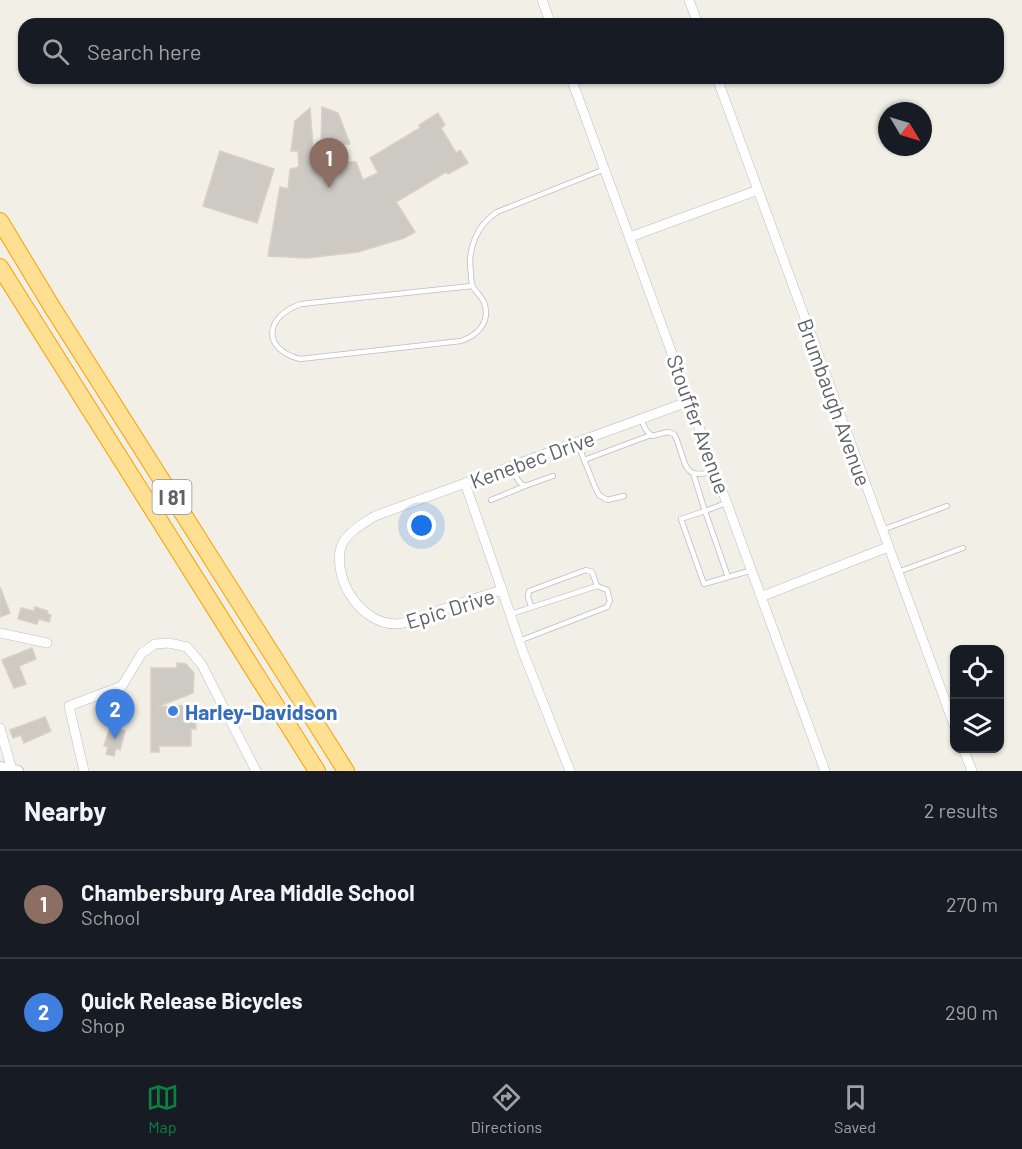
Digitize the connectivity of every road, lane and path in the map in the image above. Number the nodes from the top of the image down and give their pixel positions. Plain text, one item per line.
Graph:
1 (542, 0) edge
2 (689, 0) edge
3 (549, 18) edge
4 (696, 18) edge
5 (573, 84) edge
6 (719, 84) edge
7 (605, 169) junction
8 (758, 190) junction
9 (0, 221) edge
10 (630, 237) junction
11 (0, 267) edge
12 (472, 286) junction
13 (690, 401) junction
14 (642, 419) junction
15 (651, 435) junction
16 (577, 442) junction
17 (584, 460) junction
18 (512, 466) junction
19 (716, 470) junction
20 (693, 473) junction
21 (553, 476) dead end
22 (465, 483) junction
23 (525, 486) junction
24 (624, 496) dead end
25 (491, 500) dead end
26 (728, 502) junction
27 (947, 506) dead end
28 (705, 511) junction
29 (375, 516) joint
30 (882, 530) junction
31 (888, 547) junction
32 (963, 548) dead end
33 (753, 570) junction
34 (897, 572) junction
35 (728, 577) junction
36 (597, 586) junction
37 (502, 590) junction
38 (763, 596) junction
39 (531, 606) junction
40 (511, 614) junction
41 (0, 633) edge
42 (519, 641) junction
43 (47, 643) dead end
44 (249, 664) junction
45 (304, 704) junction
46 (950, 714) edge
47 (0, 728) edge
48 (965, 753) edge
49 (0, 767) edge
50 (15, 770) edge
51 (84, 771) edge
52 (256, 771) edge
53 (309, 771) edge
54 (317, 771) edge
55 (346, 771) edge
56 (356, 771) edge
57 (570, 771) edge
58 (825, 771) edge
59 (972, 771) edge

1 - 3 street
2 - 4 street
5 - 7 street, Stouffer Avenue
6 - 8 street, Brumbaugh Avenue
7 - 10 street, Stouffer Avenue
7 - 12 lane
8 - 10 street
8 - 30 street, Brumbaugh Avenue
9 - 45 highway, I 81
10 - 13 street, Stouffer Avenue
11 - 44 highway, I 81
12 - 12 lane
13 - 14 street, Kenebec Drive
13 - 19 street, Stouffer Avenue
14 - 15 lane
14 - 16 street, Kenebec Drive
15 - 17 lane
15 - 20 lane
16 - 17 lane
16 - 18 street, Kenebec Drive
17 - 24 lane
18 - 22 street, Kenebec Drive
18 - 23 lane
19 - 20 lane
19 - 26 street, Stouffer Avenue
20 - 28 lane
21 - 23 lane
22 - 29 street, Kenebec Drive
22 - 37 street
23 - 25 lane
26 - 28 lane
26 - 33 street, Stouffer Avenue
27 - 30 lane
28 - 35 lane
28 - 35 lane
29 - 37 street, Epic Drive
30 - 31 street, Brumbaugh Avenue
31 - 34 street, Brumbaugh Avenue
31 - 38 street
32 - 34 lane
33 - 35 lane
33 - 38 street, Stouffer Avenue
34 - 46 street, Brumbaugh Avenue
36 - 39 lane
36 - 39 lane
36 - 42 lane
37 - 40 street, Epic Drive
38 - 58 street, Stouffer Avenue
39 - 40 lane
40 - 42 street, Epic Drive
41 - 43 street
42 - 57 street, Epic Drive
44 - 53 highway
44 - 54 highway, I 81
45 - 55 highway, I 81
45 - 56 highway
47 - 50 street
48 - 59 street
49 - 50 street
51 - 52 street

